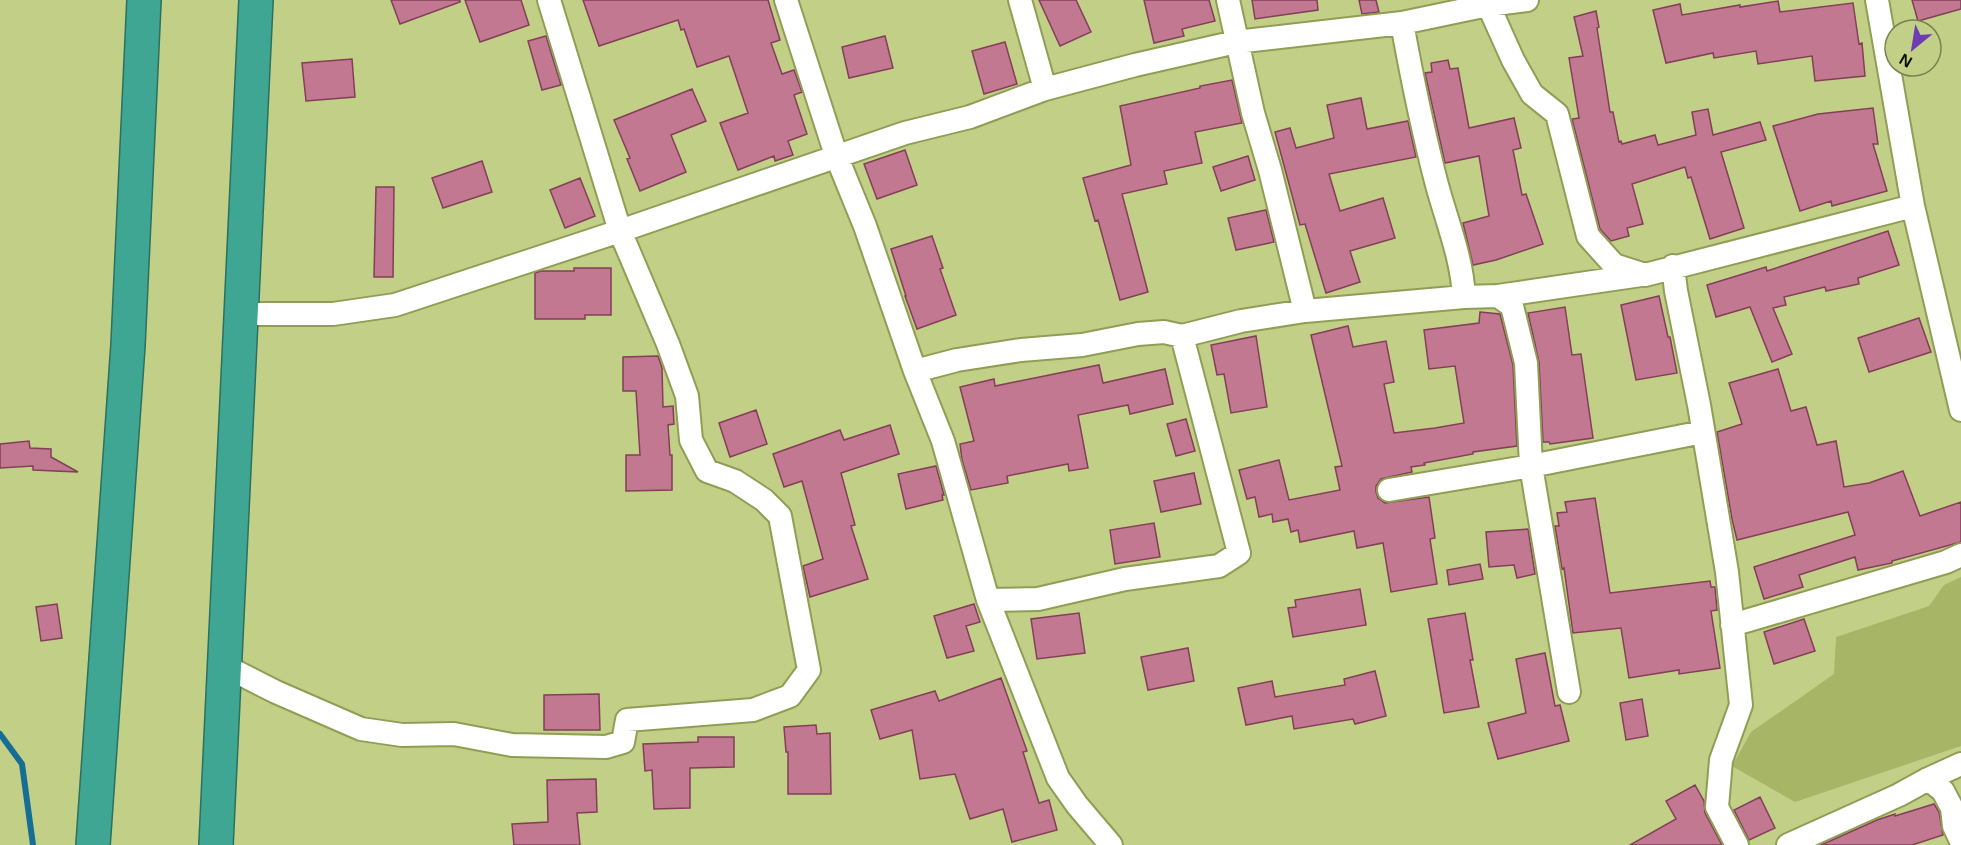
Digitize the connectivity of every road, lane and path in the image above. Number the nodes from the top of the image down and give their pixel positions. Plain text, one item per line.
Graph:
1 (144, 0) edge
2 (255, 0) edge
3 (549, 0) edge
4 (786, 0) edge
5 (1020, 0) edge
6 (1228, 0) edge
7 (1527, 0) edge
8 (1877, 0) edge
9 (1487, 2) edge
10 (1402, 23) junction
11 (1236, 42) junction
12 (1045, 89) junction
13 (836, 155) junction
14 (1912, 206) junction
15 (620, 231) junction
16 (1673, 266) junction
17 (1645, 275) junction
18 (1464, 297) junction
19 (1498, 297) junction
20 (1305, 311) junction
21 (240, 315) junction
22 (1182, 336) junction
23 (915, 371) junction
24 (1961, 410) edge
25 (1703, 432) junction
26 (1531, 466) junction
27 (1389, 490) dead end
28 (1961, 555) edge
29 (988, 600) junction
30 (1732, 625) junction
31 (225, 666) junction
32 (1569, 692) dead end
33 (1961, 764) edge
34 (1928, 778) junction
35 (1961, 841) edge
36 (93, 845) edge
37 (216, 845) edge
38 (1111, 845) edge
39 (1737, 845) edge
40 (1788, 845) edge

1 - 36 highway
2 - 21 highway
3 - 15 street
4 - 13 street
5 - 12 street
6 - 11 street
7 - 9 street
8 - 14 street
9 - 10 street
9 - 17 street
10 - 11 street
10 - 18 street
11 - 12 street
11 - 20 street
12 - 13 street
13 - 15 street
13 - 23 street
14 - 16 street
14 - 24 street
15 - 21 street
15 - 31 street
16 - 17 street
16 - 25 street
17 - 19 street
18 - 19 street
18 - 20 street
19 - 26 street
20 - 22 street
21 - 31 highway
22 - 23 street
22 - 29 street
23 - 29 street
25 - 26 street
25 - 30 street
26 - 27 street
26 - 32 street
28 - 30 street
29 - 38 street
30 - 39 street
31 - 37 highway
33 - 34 street
34 - 35 street
34 - 40 street

